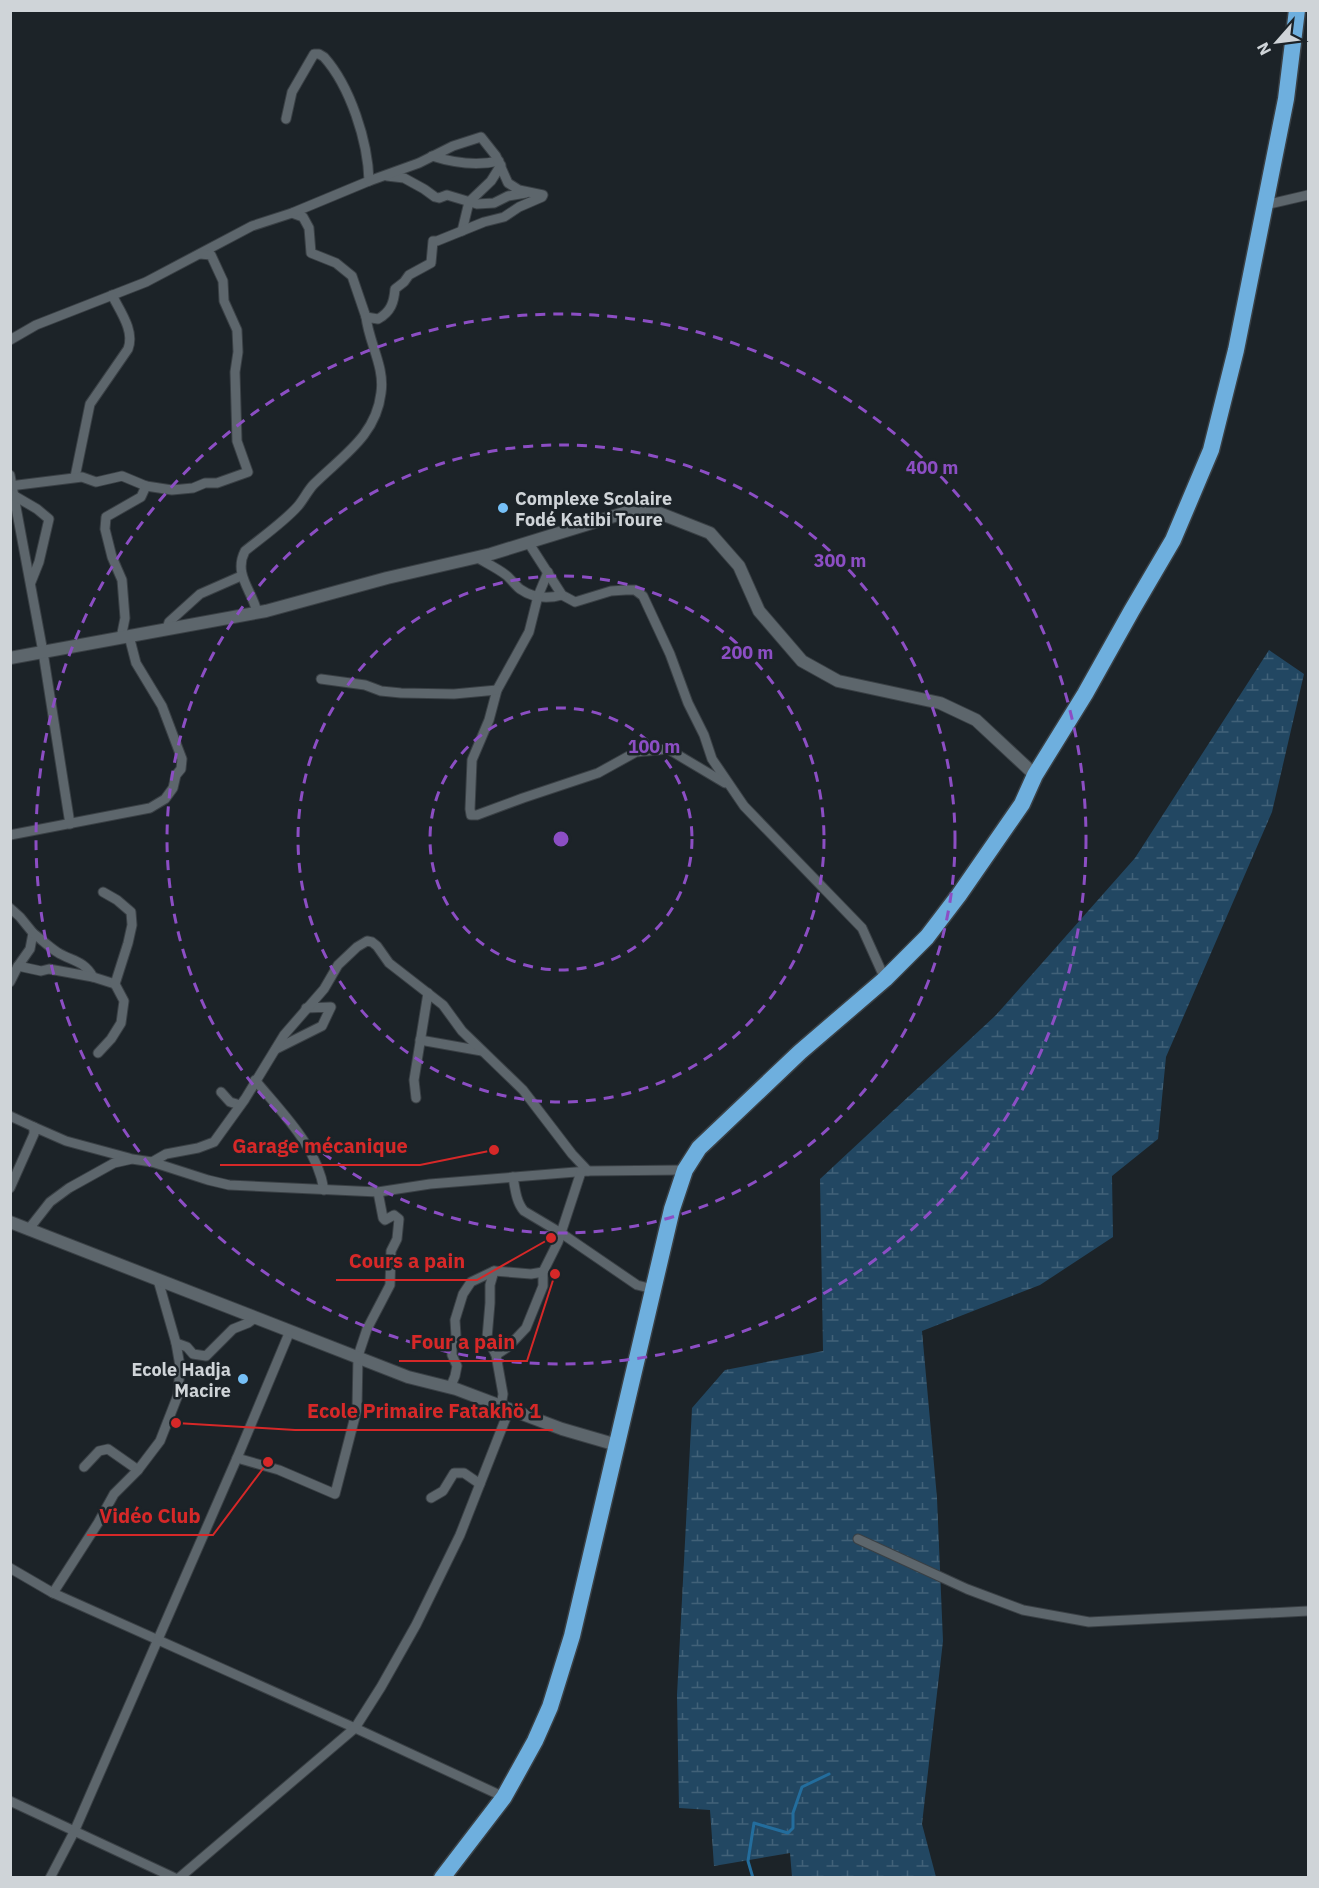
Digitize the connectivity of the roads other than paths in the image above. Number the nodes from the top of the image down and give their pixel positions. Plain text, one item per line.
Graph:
1 (1297, 10) edge
2 (286, 119) dead end
3 (432, 156) junction
4 (500, 163) junction
5 (382, 175) junction
6 (369, 181) junction
7 (527, 192) junction
8 (1308, 195) edge
9 (469, 202) junction
10 (1265, 205) junction
11 (292, 213) junction
12 (462, 231) junction
13 (200, 254) junction
14 (112, 295) junction
15 (366, 317) junction
16 (10, 340) edge
17 (10, 475) edge
18 (75, 477) junction
19 (146, 486) junction
20 (12, 490) edge
21 (528, 542) junction
22 (476, 557) junction
23 (548, 572) junction
24 (241, 576) junction
25 (31, 584) junction
26 (562, 595) junction
27 (538, 596) junction
28 (257, 612) junction
29 (167, 629) junction
30 (124, 637) junction
31 (43, 651) junction
32 (10, 658) edge
33 (321, 679) dead end
34 (497, 690) junction
35 (1035, 775) junction
36 (727, 784) junction
37 (70, 824) junction
38 (10, 835) edge
39 (102, 892) dead end
40 (10, 909) edge
41 (33, 933) junction
42 (18, 966) junction
43 (93, 977) junction
44 (885, 979) junction
45 (11, 981) edge
46 (115, 984) junction
47 (428, 993) junction
48 (306, 1008) junction
49 (420, 1040) junction
50 (276, 1049) junction
51 (483, 1052) junction
52 (98, 1053) dead end
53 (255, 1080) junction
54 (221, 1092) dead end
55 (416, 1098) dead end
56 (240, 1106) junction
57 (10, 1116) edge
58 (34, 1128) junction
59 (132, 1159) junction
60 (152, 1162) junction
61 (685, 1170) junction
62 (585, 1171) junction
63 (513, 1177) junction
64 (10, 1188) edge
65 (324, 1190) junction
66 (378, 1192) junction
67 (10, 1222) edge
68 (28, 1230) junction
69 (561, 1233) junction
70 (494, 1271) junction
71 (543, 1272) junction
72 (158, 1280) junction
73 (653, 1289) junction
74 (255, 1318) junction
75 (290, 1331) junction
76 (176, 1343) junction
77 (496, 1355) junction
78 (358, 1356) junction
79 (450, 1388) junction
80 (505, 1408) junction
81 (617, 1445) junction
82 (237, 1458) junction
83 (84, 1467) dead end
84 (138, 1470) junction
85 (480, 1484) junction
86 (431, 1498) dead end
87 (858, 1539) dead end
88 (10, 1568) edge
89 (53, 1593) junction
90 (1308, 1611) edge
91 (158, 1640) junction
92 (355, 1728) junction
93 (504, 1797) junction
94 (10, 1801) edge
95 (75, 1832) junction
96 (50, 1878) edge
97 (177, 1878) edge
98 (442, 1878) edge

1 - 10 highway
2 - 6 street
3 - 4 street
3 - 4 street
3 - 5 street
4 - 7 street
4 - 9 street
5 - 6 street
5 - 9 street
6 - 11 street
7 - 9 street
7 - 12 street
8 - 10 street
9 - 12 street
10 - 35 highway
11 - 13 street
11 - 15 street
12 - 15 street
13 - 14 street
13 - 19 street
14 - 16 street
14 - 18 street
15 - 24 street
17 - 20 street
18 - 19 street
18 - 20 street
19 - 30 street
20 - 25 street
20 - 25 street
21 - 22 street
21 - 23 street
21 - 35 street
22 - 27 street
22 - 28 street
23 - 26 street
23 - 27 street
24 - 28 street
24 - 29 street
25 - 31 street
26 - 27 street
26 - 36 street
27 - 34 street
28 - 29 street
29 - 30 street
30 - 31 street
30 - 37 street
31 - 32 street
31 - 37 street
33 - 34 street
34 - 36 street
35 - 44 highway
36 - 44 street
37 - 38 street
39 - 46 street
40 - 41 street
41 - 42 street
41 - 43 street
42 - 43 street
42 - 45 street
43 - 46 street
44 - 61 highway
46 - 52 street
47 - 48 street
47 - 49 street
47 - 51 street
48 - 50 street
48 - 50 street
49 - 51 street
49 - 55 street
50 - 53 street
51 - 62 street
53 - 56 street
53 - 65 street
54 - 56 street
56 - 60 street
57 - 58 street
58 - 59 street
58 - 64 street
59 - 60 street
59 - 68 street
60 - 65 street
61 - 62 street
61 - 73 highway
62 - 63 street
62 - 69 street
63 - 66 street
63 - 69 street
65 - 66 street
66 - 78 street
67 - 68 street
68 - 72 street
69 - 71 street
69 - 73 street
70 - 71 street
70 - 77 street
70 - 79 street
71 - 77 street
72 - 74 street
72 - 76 street
73 - 81 highway
74 - 75 street
74 - 76 street
75 - 78 street
75 - 82 street
76 - 84 street
77 - 80 street
78 - 79 street
78 - 82 street
79 - 80 street
80 - 81 street
80 - 85 street
81 - 93 highway
82 - 91 street
83 - 84 street
84 - 89 street
85 - 86 street
85 - 92 street
87 - 90 street
88 - 89 street
89 - 91 street
91 - 92 street
91 - 95 street
92 - 93 street
92 - 97 street
93 - 98 highway
94 - 95 street
95 - 96 street
95 - 97 street

